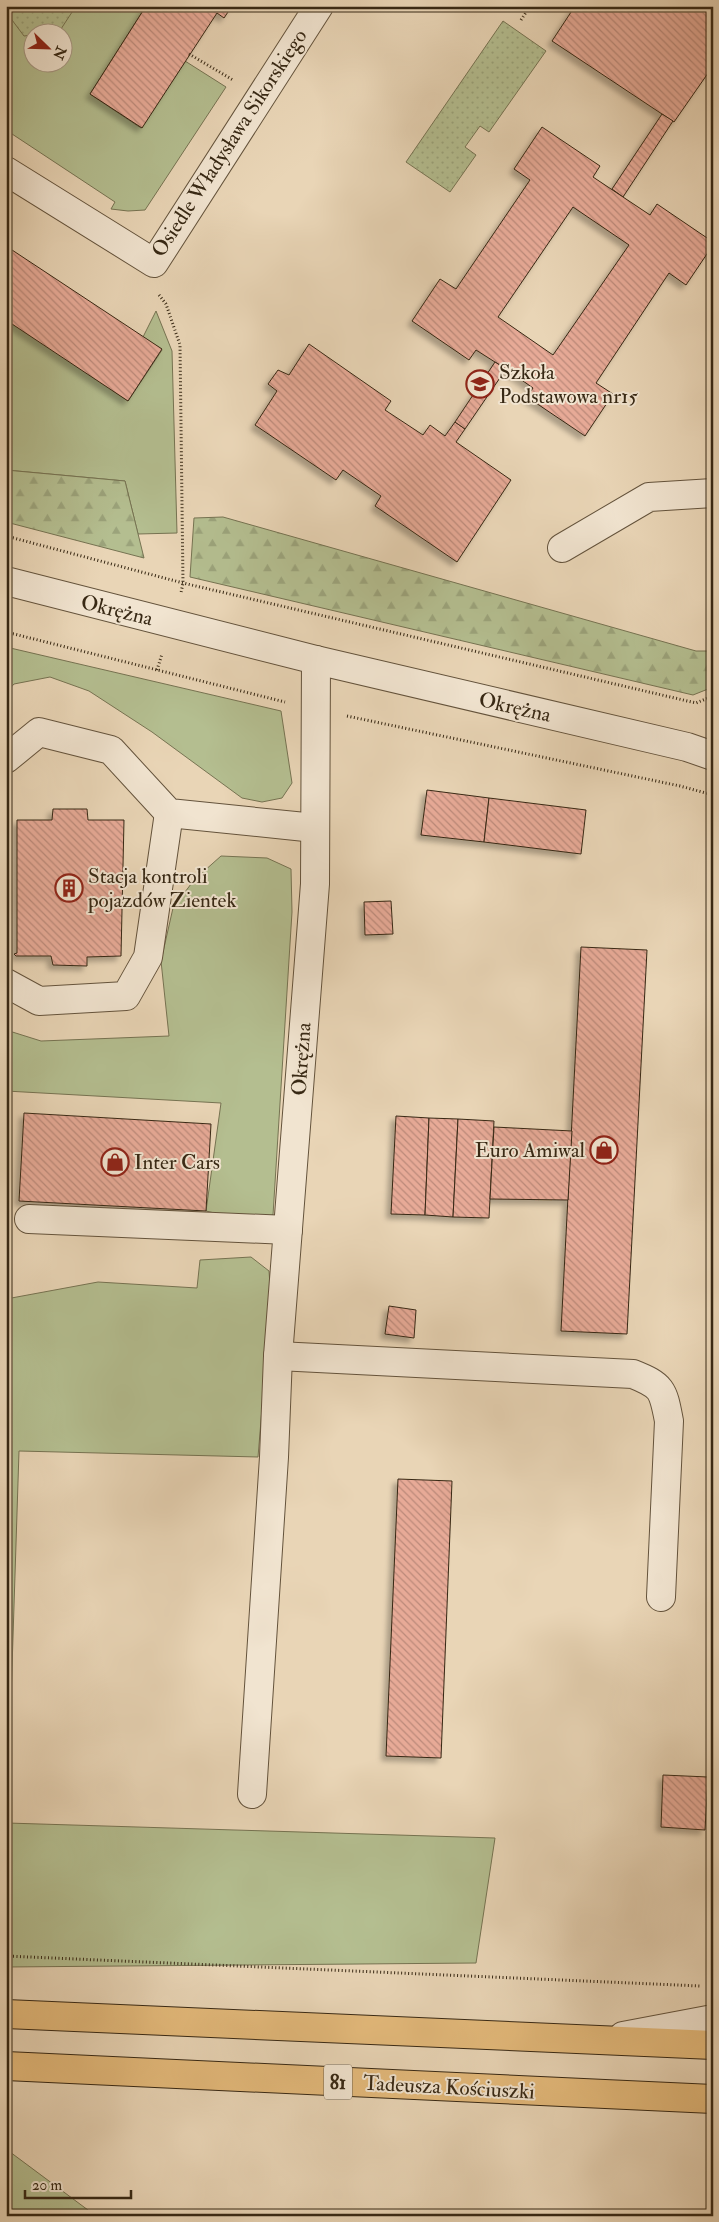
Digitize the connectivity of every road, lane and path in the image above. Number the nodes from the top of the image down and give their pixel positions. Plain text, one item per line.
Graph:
1 (319, 6) edge
2 (530, 6) edge
3 (521, 20) dead end
4 (190, 54) dead end
5 (238, 83) dead end
6 (6, 171) edge
7 (154, 289) dead end
8 (713, 493) edge
9 (6, 536) edge
10 (562, 548) dead end
11 (6, 581) edge
12 (183, 583) junction
13 (6, 632) edge
14 (316, 660) junction
15 (713, 696) edge
16 (315, 709) junction
17 (713, 756) edge
18 (6, 759) edge
19 (713, 796) edge
20 (169, 813) junction
21 (315, 828) junction
22 (6, 983) edge
23 (29, 1218) dead end
24 (288, 1230) junction
25 (278, 1356) junction
26 (661, 1597) dead end
27 (252, 1794) dead end
28 (6, 1956) edge
29 (703, 1986) dead end
30 (6, 2014) edge
31 (713, 2019) edge
32 (604, 2040) junction
33 (713, 2045) edge
34 (6, 2066) edge
35 (713, 2099) edge

1 - 6 street, Osiedle Władysława Sikorskiego
2 - 3 path
4 - 5 path
7 - 12 path
8 - 10 street
9 - 12 path
11 - 14 street, Okrężna
12 - 15 path
13 - 16 path
14 - 16 street, Okrężna
14 - 17 street, Okrężna
16 - 19 path
16 - 21 street, Okrężna
18 - 20 street
20 - 21 street
20 - 22 street
21 - 24 street, Okrężna
23 - 24 street
24 - 25 street, Okrężna
25 - 26 street
25 - 27 street, Okrężna
28 - 29 path
30 - 32 main road
31 - 32 street
32 - 33 main road
34 - 35 main road, Tadeusza Kościuszki / 81

